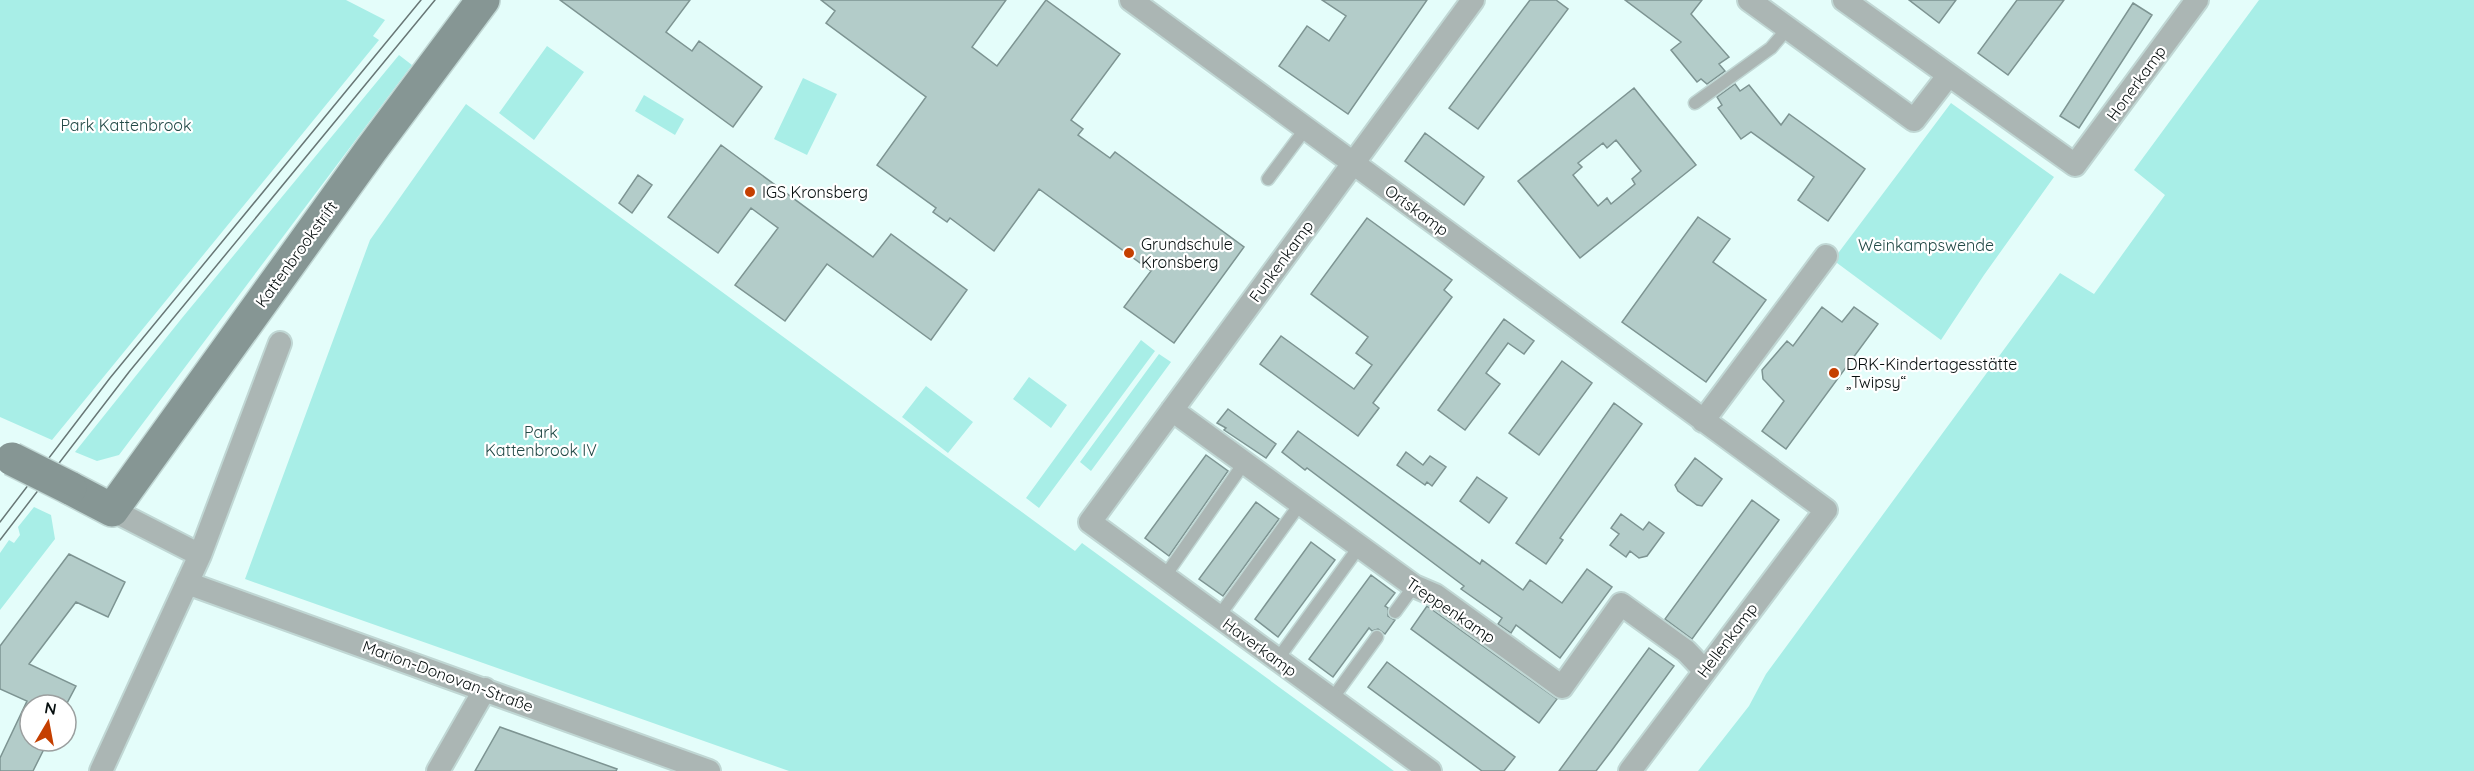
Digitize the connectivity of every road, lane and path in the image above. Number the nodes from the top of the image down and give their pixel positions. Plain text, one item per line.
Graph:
1 (483, 0) edge
2 (1131, 0) edge
3 (1473, 0) edge
4 (1749, 0) edge
5 (1844, 0) edge
6 (2198, 0) edge
7 (1788, 28) junction
8 (1948, 76) junction
9 (1695, 103) dead end
10 (1306, 128) junction
11 (1353, 163) junction
12 (1268, 179) dead end
13 (1826, 256) dead end
14 (280, 343) dead end
15 (1172, 410) junction
16 (1703, 422) junction
17 (6, 456) edge
18 (1244, 463) junction
19 (1300, 504) junction
20 (112, 510) junction
21 (1826, 510) joint
22 (1090, 522) joint
23 (1359, 547) junction
24 (200, 555) junction
25 (1165, 576) junction
26 (187, 583) junction
27 (1414, 586) junction
28 (1395, 612) dead end
29 (1219, 616) junction
30 (1377, 637) dead end
31 (1277, 660) junction
32 (1704, 670) junction
33 (485, 689) junction
34 (1332, 699) junction
35 (101, 771) edge
36 (438, 771) edge
37 (709, 771) edge
38 (1430, 771) edge
39 (1630, 771) edge

1 - 20 main road, Kattenbrookstrift
2 - 10 street, Ortskamp
3 - 11 street, Funkenkamp
4 - 7 street
5 - 8 street
6 - 8 street, Honerkamp
7 - 8 street
7 - 9 lane
10 - 11 street, Ortskamp
10 - 12 lane
11 - 15 street, Funkenkamp
11 - 16 street, Ortskamp
13 - 16 street
14 - 24 street
15 - 18 street, Treppenkamp
15 - 22 street, Funkenkamp
16 - 21 street, Ortskamp
17 - 20 main road, bridge
18 - 19 street, Treppenkamp
18 - 25 lane
19 - 23 street, Treppenkamp
19 - 29 lane
20 - 24 street
21 - 32 street, Hellenkamp
22 - 25 street, Haverkamp
23 - 27 street, Treppenkamp
23 - 31 lane
24 - 26 street
25 - 29 street, Haverkamp
26 - 33 street, Marion-Donovan-Straße
26 - 35 street
27 - 28 lane
27 - 32 street, Treppenkamp
29 - 31 street, Haverkamp
30 - 34 lane
31 - 34 street, Haverkamp
32 - 39 street, Hellenkamp
33 - 36 street
33 - 37 street, Marion-Donovan-Straße
34 - 38 street, Haverkamp

